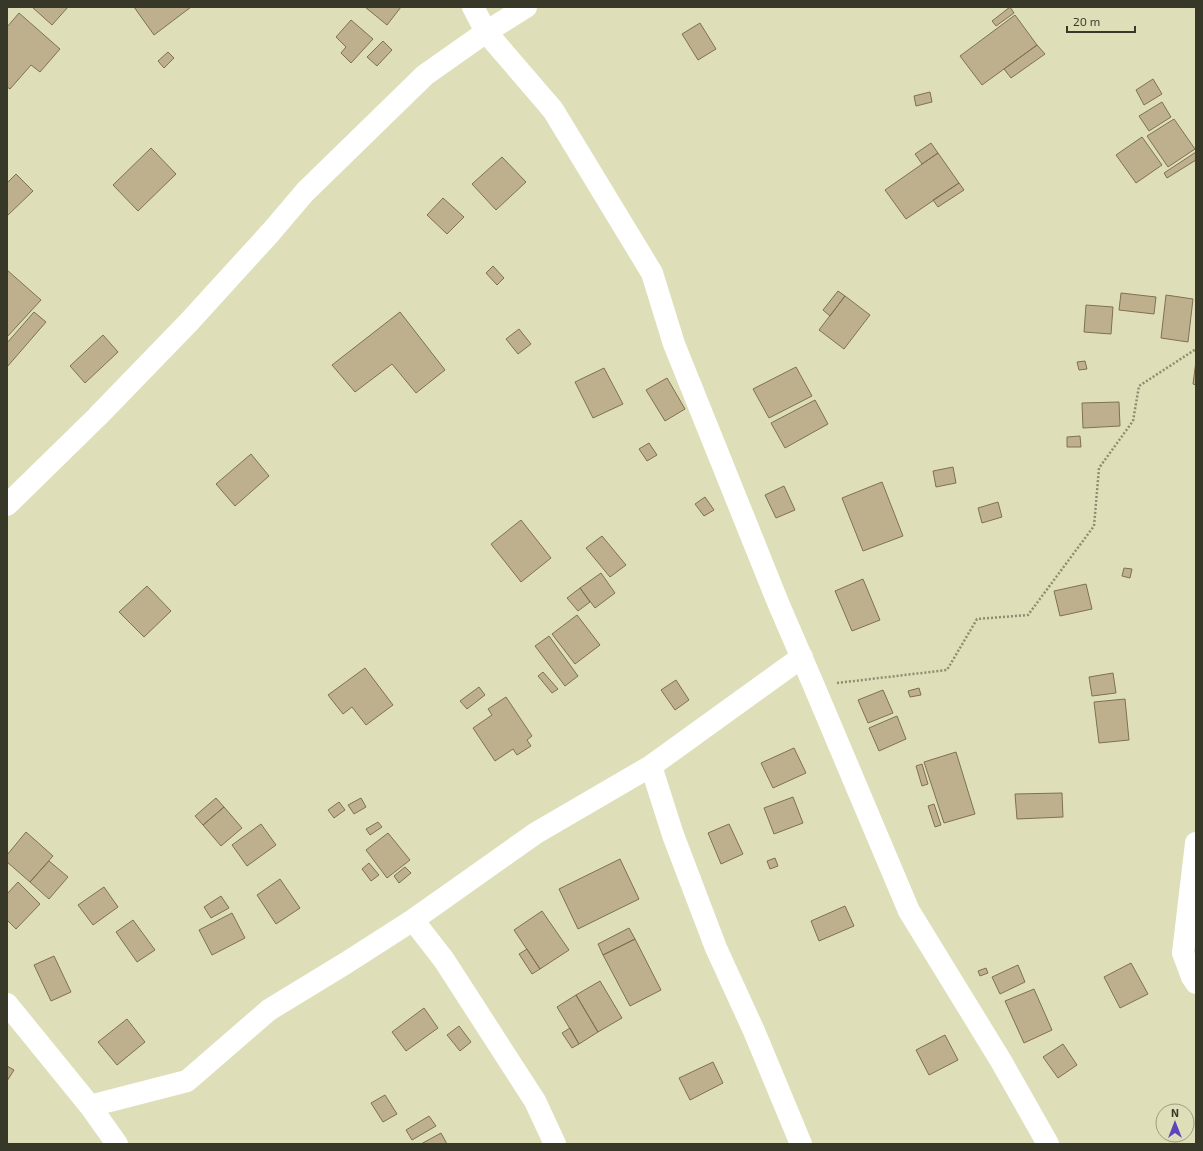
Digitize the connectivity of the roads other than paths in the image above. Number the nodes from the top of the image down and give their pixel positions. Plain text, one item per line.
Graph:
1 (473, 7) edge
2 (526, 7) edge
3 (486, 32) junction
4 (7, 505) edge
5 (802, 657) junction
6 (651, 766) junction
7 (1196, 843) edge
8 (413, 920) junction
9 (1196, 983) edge
10 (7, 1004) edge
11 (90, 1106) junction
12 (117, 1144) edge
13 (555, 1144) edge
14 (801, 1144) edge
15 (1048, 1144) edge

1 - 3 street
2 - 3 street
3 - 4 street
3 - 5 street
5 - 6 street
5 - 15 street
6 - 8 street
6 - 14 street
7 - 9 street
8 - 11 street
8 - 13 street
10 - 11 street
11 - 12 street

